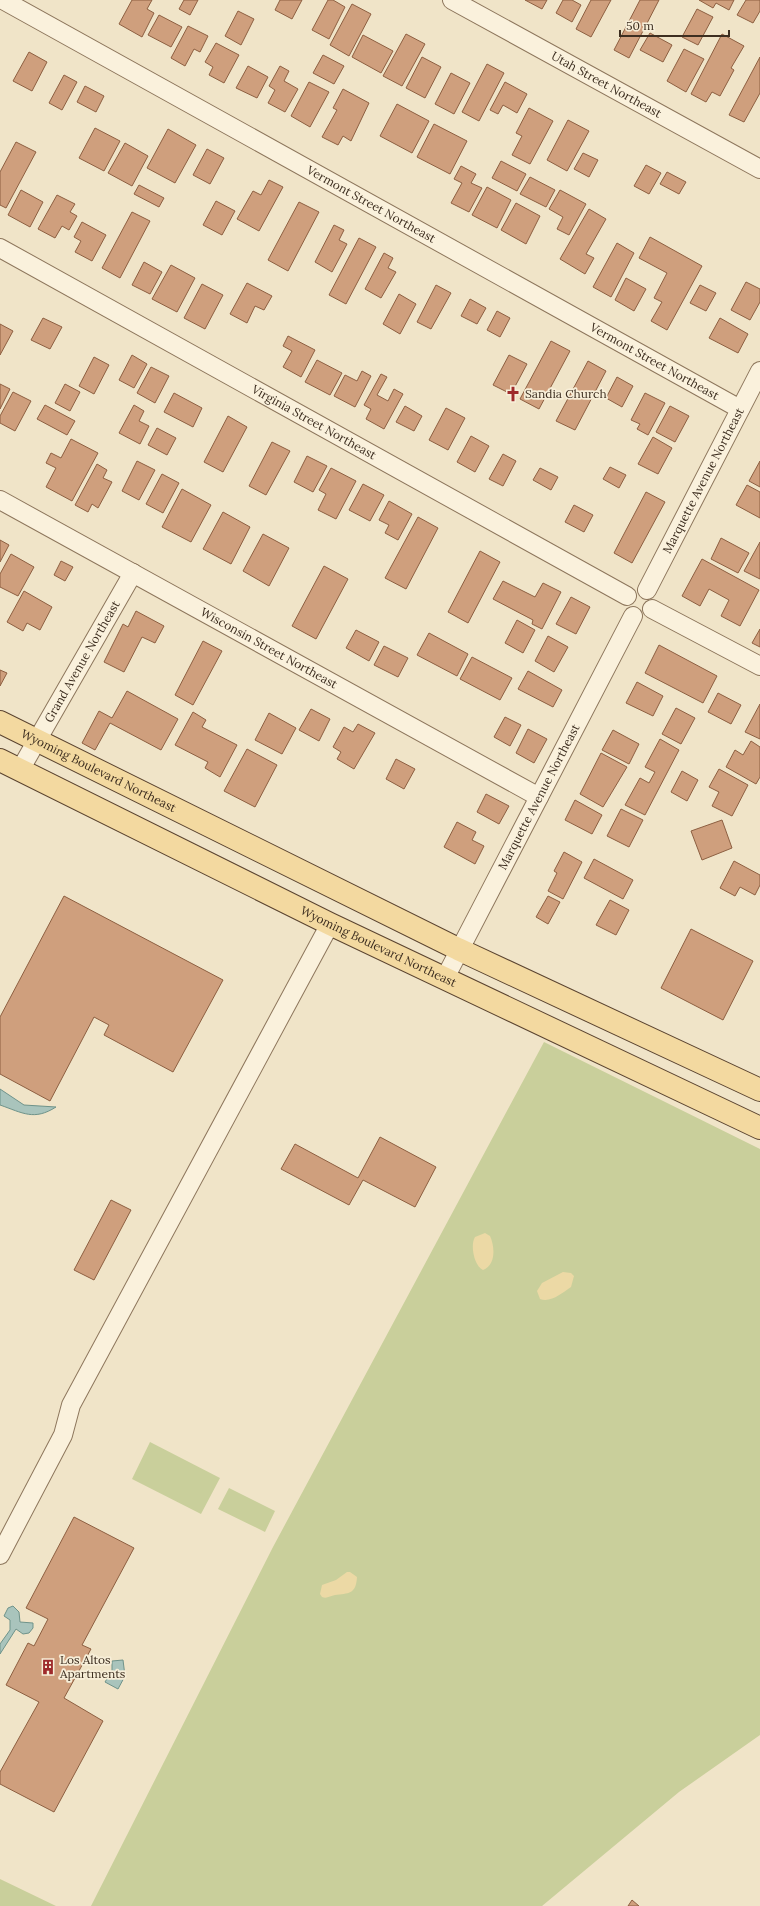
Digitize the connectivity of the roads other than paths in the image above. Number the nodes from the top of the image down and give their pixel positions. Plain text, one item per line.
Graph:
1 (3, 0) edge
2 (452, 0) edge
3 (760, 169) edge
4 (0, 248) edge
5 (760, 371) edge
6 (740, 409) junction
7 (0, 500) edge
8 (133, 573) junction
9 (647, 590) junction
10 (627, 596) junction
11 (652, 609) junction
12 (633, 616) junction
13 (760, 666) edge
14 (0, 722) edge
15 (37, 742) junction
16 (0, 760) edge
17 (20, 770) junction
18 (538, 797) junction
19 (330, 924) junction
20 (458, 949) junction
21 (445, 978) junction
22 (760, 1090) edge
23 (760, 1128) edge
24 (0, 1555) edge

1 - 6 street, Vermont Street Northeast
2 - 3 street, Utah Street Northeast
4 - 10 street, Virginia Street Northeast
5 - 6 street, Marquette Avenue Northeast
6 - 9 street, Marquette Avenue Northeast
7 - 8 street, Wisconsin Street Northeast
8 - 15 street, Grand Avenue Northeast
8 - 18 street, Wisconsin Street Northeast
9 - 10 street
9 - 11 street
10 - 12 street
11 - 12 street
11 - 13 street
12 - 18 street, Marquette Avenue Northeast
14 - 15 main road, Wyoming Boulevard Northeast
15 - 17 street, Grand Avenue Northeast
15 - 20 main road, Wyoming Boulevard Northeast
16 - 17 main road, Wyoming Boulevard Northeast
17 - 19 main road, Wyoming Boulevard Northeast
18 - 20 street, Marquette Avenue Northeast
19 - 21 main road, Wyoming Boulevard Northeast
19 - 24 street
20 - 21 street, Marquette Avenue Northeast
20 - 22 main road, Wyoming Boulevard Northeast
21 - 23 main road, Wyoming Boulevard Northeast

